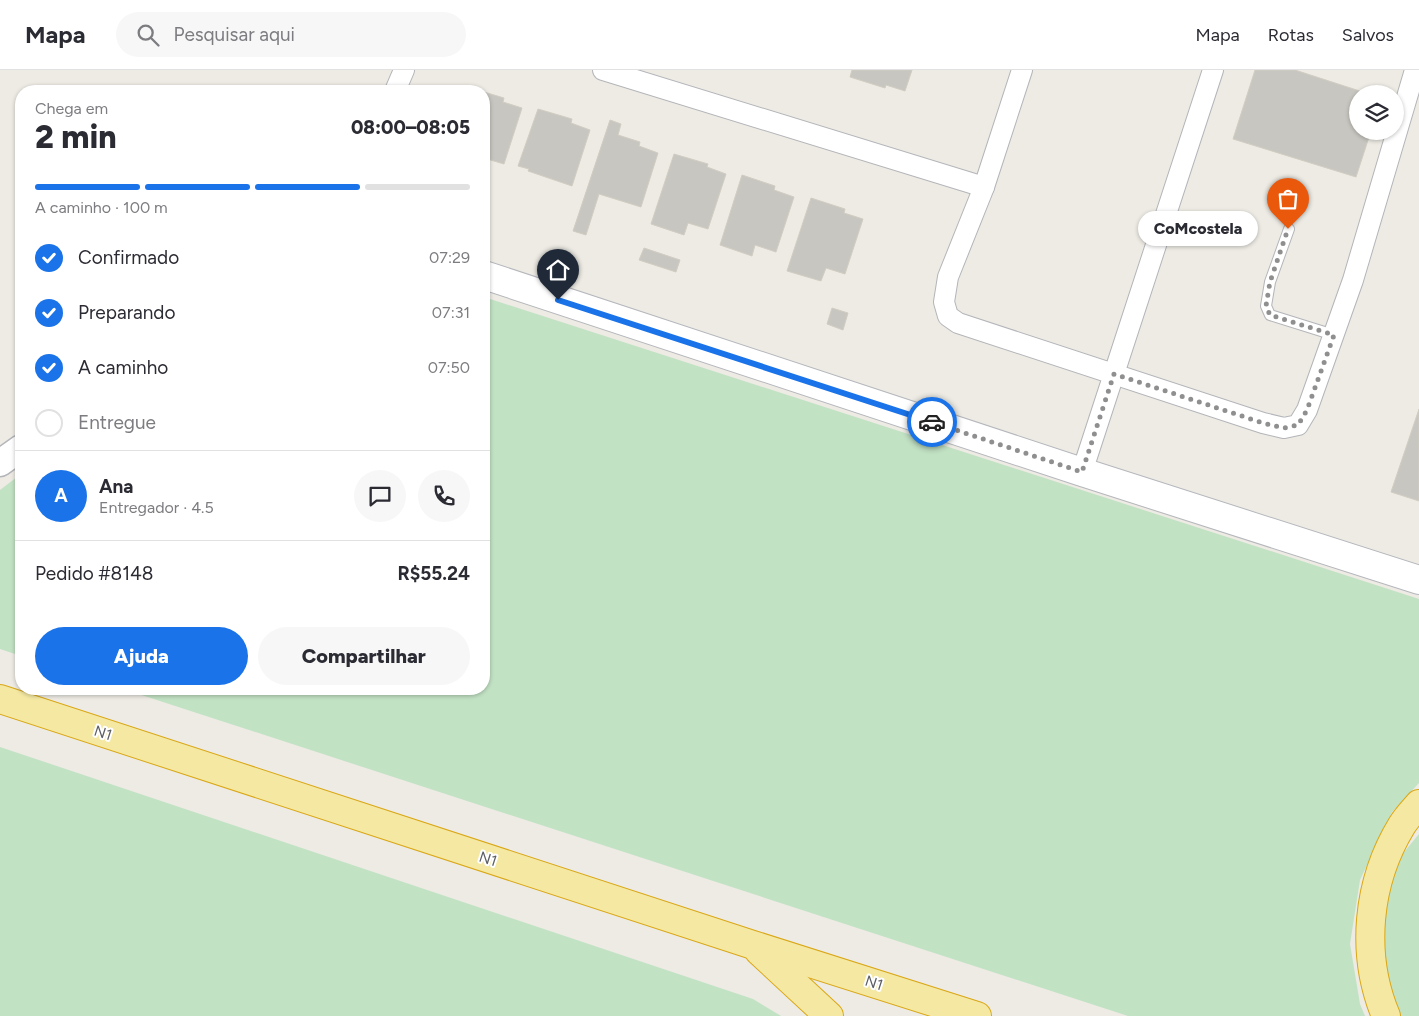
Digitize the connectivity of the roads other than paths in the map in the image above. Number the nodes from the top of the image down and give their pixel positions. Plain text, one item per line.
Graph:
1 (404, 70) edge
2 (603, 70) edge
3 (1022, 70) edge
4 (1213, 70) edge
5 (1415, 70) edge
6 (398, 85) edge
7 (984, 187) junction
8 (1288, 229) dead end
9 (490, 277) edge
10 (1334, 335) junction
11 (1114, 374) junction
12 (15, 452) edge
13 (0, 462) edge
14 (1082, 472) junction
15 (1419, 580) edge
16 (0, 699) edge
17 (1419, 804) edge
18 (753, 945) junction
19 (829, 1016) edge
20 (977, 1016) edge
21 (1386, 1016) edge

1 - 6 street
2 - 7 street
3 - 7 street
4 - 11 street
5 - 10 street
7 - 11 street
8 - 10 lane
9 - 14 main road
10 - 11 street
11 - 14 street
12 - 13 street
14 - 15 main road
16 - 18 highway, N1
17 - 21 highway
18 - 19 highway
18 - 20 highway, N1

